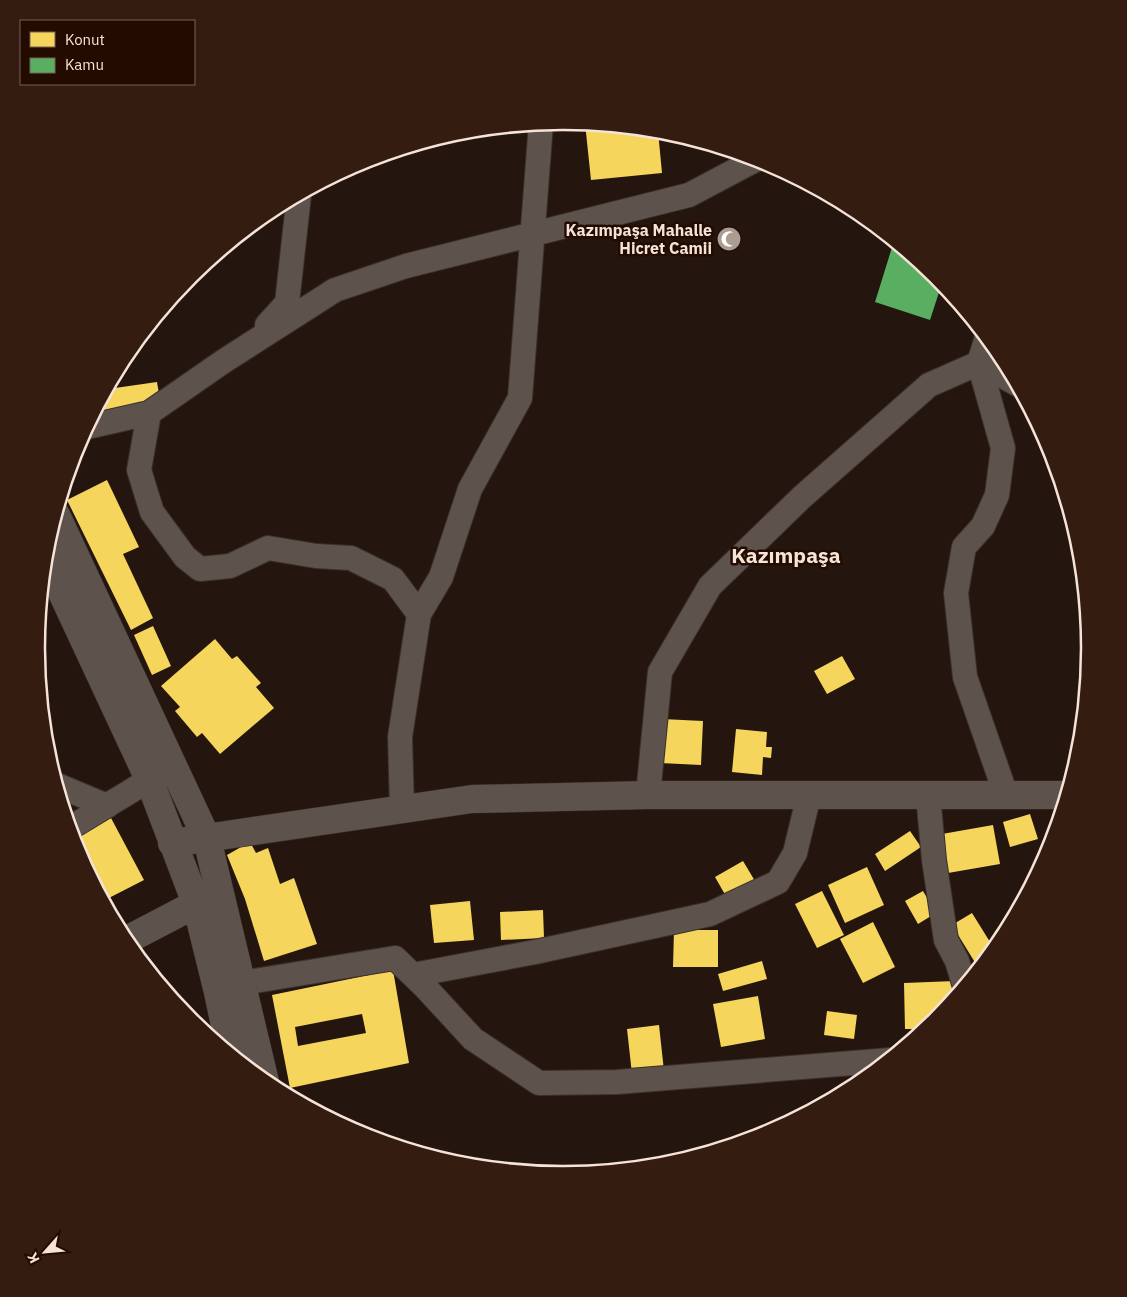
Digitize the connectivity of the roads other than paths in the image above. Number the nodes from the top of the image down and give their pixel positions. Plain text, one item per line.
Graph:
1 (540, 131) edge
2 (748, 164) edge
3 (298, 203) edge
4 (531, 235) junction
5 (984, 345) edge
6 (246, 347) junction
7 (979, 363) junction
8 (1006, 378) edge
9 (150, 413) junction
10 (95, 425) edge
11 (60, 525) edge
12 (51, 572) edge
13 (419, 614) junction
14 (172, 766) junction
15 (149, 779) junction
16 (65, 788) edge
17 (648, 794) junction
18 (809, 795) junction
19 (928, 795) junction
20 (1006, 795) junction
21 (1060, 795) edge
22 (107, 806) junction
23 (402, 808) junction
24 (76, 824) edge
25 (207, 839) junction
26 (172, 843) junction
27 (208, 897) junction
28 (132, 937) edge
29 (413, 975) junction
30 (962, 979) edge
31 (230, 987) junction
32 (231, 1046) edge
33 (878, 1061) edge
34 (260, 1069) edge

1 - 4 street
2 - 4 street
3 - 6 street
4 - 6 street
4 - 13 street
5 - 7 street
6 - 9 street
7 - 8 street
7 - 17 street
7 - 20 street
9 - 10 street
9 - 13 street
11 - 14 street
12 - 15 street
13 - 23 street
14 - 15 street
14 - 25 street
15 - 22 street
15 - 26 street
16 - 22 street
17 - 18 street
17 - 23 street
18 - 19 street
18 - 29 street
19 - 20 street
19 - 30 street
20 - 21 street
22 - 24 street
23 - 25 street
25 - 26 street
25 - 27 street
26 - 27 street
27 - 28 street
27 - 31 street
29 - 31 street
29 - 33 street
31 - 32 street
31 - 34 street

